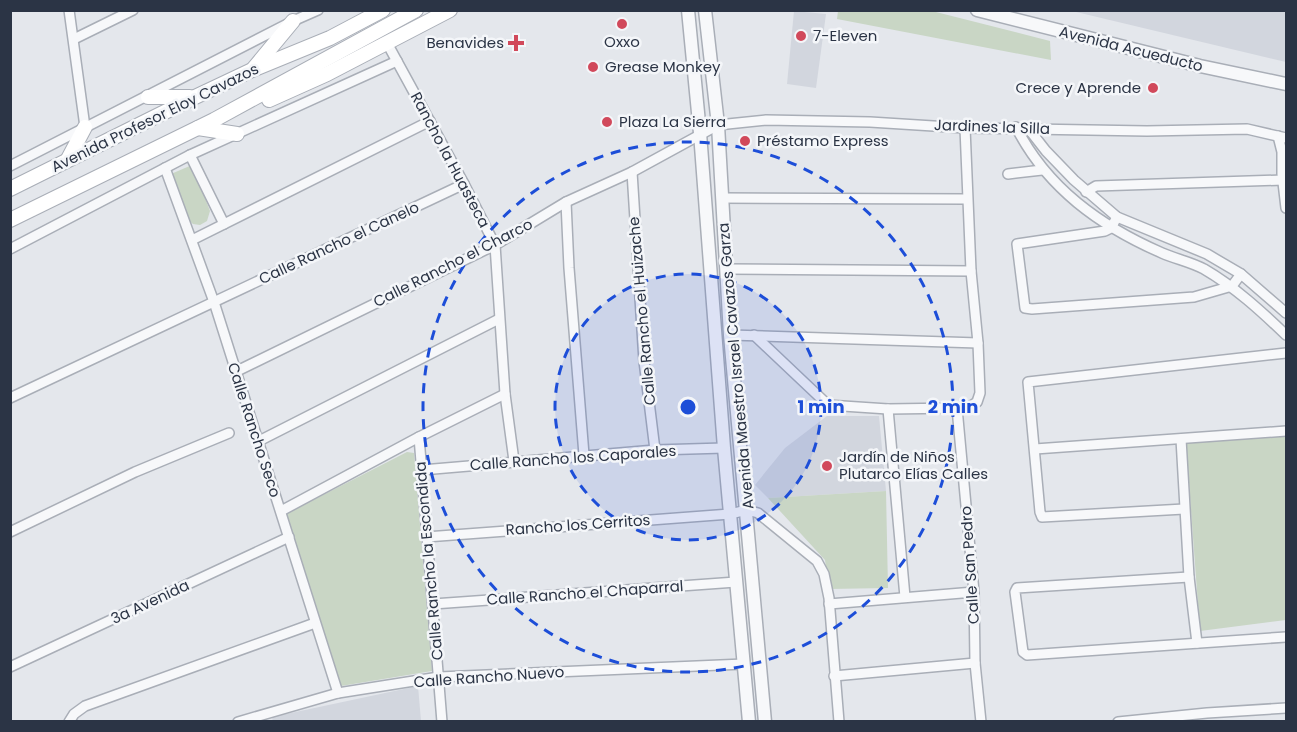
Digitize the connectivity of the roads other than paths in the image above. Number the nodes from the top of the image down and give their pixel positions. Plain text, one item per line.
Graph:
1 (69, 10) edge
2 (133, 10) edge
3 (318, 10) edge
4 (362, 10) edge
5 (383, 10) edge
6 (416, 10) edge
7 (450, 10) edge
8 (688, 10) edge
9 (705, 10) edge
10 (977, 10) edge
11 (293, 21) junction
12 (74, 39) junction
13 (387, 43) junction
14 (300, 50) junction
15 (397, 61) junction
16 (252, 70) junction
17 (1287, 84) edge
18 (148, 97) junction
19 (195, 97) junction
20 (214, 120) junction
21 (430, 121) junction
22 (718, 125) junction
23 (85, 128) junction
24 (198, 128) junction
25 (965, 128) junction
26 (1016, 128) junction
27 (1028, 128) junction
28 (700, 133) junction
29 (237, 134) junction
30 (1282, 137) edge
31 (190, 155) junction
32 (68, 159) junction
33 (10, 166) edge
34 (165, 168) junction
35 (1042, 170) junction
36 (632, 172) junction
37 (1008, 174) dead end
38 (1283, 180) junction
39 (464, 184) junction
40 (10, 189) edge
41 (1086, 192) junction
42 (722, 198) junction
43 (967, 199) junction
44 (566, 202) junction
45 (1287, 208) edge
46 (1117, 217) junction
47 (10, 220) edge
48 (224, 224) junction
49 (1111, 228) junction
50 (192, 240) junction
51 (495, 245) junction
52 (10, 249) edge
53 (728, 269) junction
54 (971, 271) junction
55 (1241, 274) junction
56 (1232, 286) junction
57 (213, 302) junction
58 (1287, 313) edge
59 (499, 319) junction
60 (730, 335) junction
61 (754, 335) junction
62 (1287, 335) edge
63 (978, 343) junction
64 (1287, 353) edge
65 (235, 372) junction
66 (505, 394) junction
67 (10, 398) edge
68 (957, 408) junction
69 (888, 409) junction
70 (1287, 431) edge
71 (229, 433) dead end
72 (419, 436) junction
73 (1182, 440) junction
74 (257, 442) junction
75 (724, 448) junction
76 (1035, 449) junction
77 (655, 450) junction
78 (584, 455) junction
79 (514, 461) junction
80 (422, 470) junction
81 (1184, 509) junction
82 (747, 510) junction
83 (281, 511) junction
84 (730, 514) junction
85 (10, 532) edge
86 (289, 537) junction
87 (426, 537) junction
88 (1189, 577) junction
89 (736, 582) junction
90 (974, 592) junction
91 (905, 597) junction
92 (433, 604) junction
93 (829, 604) junction
94 (315, 623) junction
95 (1287, 637) edge
96 (1197, 643) junction
97 (975, 663) junction
98 (744, 664) junction
99 (10, 667) edge
100 (834, 676) junction
101 (439, 677) junction
102 (338, 693) junction
103 (1287, 708) edge
104 (263, 718) edge
105 (70, 719) edge
106 (238, 722) edge
107 (442, 722) edge
108 (749, 722) edge
109 (765, 722) edge
110 (839, 722) edge
111 (981, 722) edge
112 (1118, 722) edge

1 - 12 street
2 - 12 street
3 - 11 street
4 - 14 main road, Avenida Profesor Eloy Cavazos
5 - 14 main road, Avenida Profesor Eloy Cavazos
6 - 20 main road, Avenida Profesor Eloy Cavazos
7 - 13 main road, Avenida Profesor Eloy Cavazos
8 - 28 street, Avenida Maestro Israel Cavazos Garza
9 - 22 street, Avenida Maestro Israel Cavazos Garza
10 - 17 street, Avenida Acueducto
11 - 16 main road
11 - 18 street
12 - 23 street
13 - 15 street, Rancho la Huasteca
13 - 20 main road, Avenida Profesor Eloy Cavazos
14 - 16 main road, Avenida Profesor Eloy Cavazos
15 - 21 street, Rancho la Huasteca
15 - 29 street
16 - 19 main road, Avenida Profesor Eloy Cavazos
18 - 19 main road
18 - 23 street
19 - 32 main road, Avenida Profesor Eloy Cavazos
20 - 24 main road, Avenida Profesor Eloy Cavazos
21 - 39 street, Rancho la Huasteca
21 - 48 street
22 - 25 street, Jardines la Silla
22 - 28 street, Jardines la Silla
22 - 42 street, Avenida Maestro Israel Cavazos Garza
23 - 32 main road
23 - 33 street
24 - 29 main road
24 - 47 main road, Avenida Profesor Eloy Cavazos
25 - 26 street, Jardines la Silla
25 - 43 street
26 - 27 street, Jardines la Silla
26 - 35 street
27 - 30 street, Jardines la Silla
27 - 41 street
28 - 36 street, Calle Rancho el Charco
28 - 75 street, Avenida Maestro Israel Cavazos Garza
29 - 31 street
30 - 38 street
31 - 34 street
31 - 48 street
32 - 40 main road, Avenida Profesor Eloy Cavazos
34 - 50 street, Calle Rancho Seco
34 - 52 street
35 - 37 street
35 - 49 street
36 - 44 street, Calle Rancho el Charco
36 - 77 street, Calle Rancho el Huizache
38 - 41 street
38 - 45 street
39 - 51 street, Rancho la Huasteca
39 - 57 street, Calle Rancho el Canelo
41 - 46 street
42 - 43 street
42 - 53 street, Avenida Maestro Israel Cavazos Garza
43 - 54 street
44 - 51 street, Calle Rancho el Charco
44 - 78 street
46 - 49 street
46 - 55 street
48 - 50 street
49 - 56 street
49 - 56 street
50 - 57 street, Calle Rancho Seco
51 - 59 street, Rancho la Huasteca
51 - 65 street, Calle Rancho el Charco
53 - 54 street
53 - 60 street, Avenida Maestro Israel Cavazos Garza
54 - 63 street
55 - 56 street
55 - 58 street
56 - 62 street
57 - 65 street, Calle Rancho Seco
57 - 67 street, Calle Rancho el Canelo
59 - 66 street, Rancho la Huasteca
59 - 74 street
60 - 61 street
60 - 82 street, Avenida Maestro Israel Cavazos Garza
61 - 63 street
61 - 69 street
63 - 68 street
64 - 76 street
65 - 74 street, Calle Rancho Seco
66 - 72 street
66 - 79 street, Rancho la Huasteca
68 - 69 street
68 - 90 street, Calle San Pedro
69 - 91 street
70 - 73 street
71 - 85 street
72 - 80 street, Calle Rancho la Escondida
72 - 83 street
73 - 76 street
73 - 81 street
74 - 83 street, Calle Rancho Seco
75 - 77 street, Calle Rancho los Caporales
75 - 84 street, Avenida Maestro Israel Cavazos Garza
76 - 81 street
77 - 78 street, Calle Rancho los Caporales
78 - 79 street, Calle Rancho los Caporales
79 - 80 street, Calle Rancho los Caporales
80 - 87 street, Calle Rancho la Escondida
81 - 88 street
82 - 84 street, Rancho los Cerritos
82 - 93 street
82 - 109 street, Avenida Maestro Israel Cavazos Garza
83 - 86 street, Calle Rancho Seco
84 - 87 street, Rancho los Cerritos
84 - 89 street, Avenida Maestro Israel Cavazos Garza
86 - 94 street, Calle Rancho Seco
86 - 99 street, 3a Avenida
87 - 92 street, Calle Rancho la Escondida
88 - 96 street
88 - 96 street
89 - 92 street, Calle Rancho el Chaparral
89 - 98 street, Avenida Maestro Israel Cavazos Garza
90 - 91 street
90 - 97 street, Calle San Pedro
91 - 93 street
92 - 101 street, Calle Rancho la Escondida
93 - 100 street
94 - 102 street, Calle Rancho Seco
94 - 105 street
95 - 96 street
97 - 100 street
97 - 111 street, Calle San Pedro
98 - 101 street, Calle Rancho Nuevo
98 - 108 street, Avenida Maestro Israel Cavazos Garza
100 - 110 street
101 - 102 street, Calle Rancho Nuevo
101 - 107 street, Calle Rancho la Escondida
102 - 104 street, Calle Rancho Nuevo
103 - 112 street
104 - 106 street, Calle Rancho Nuevo

